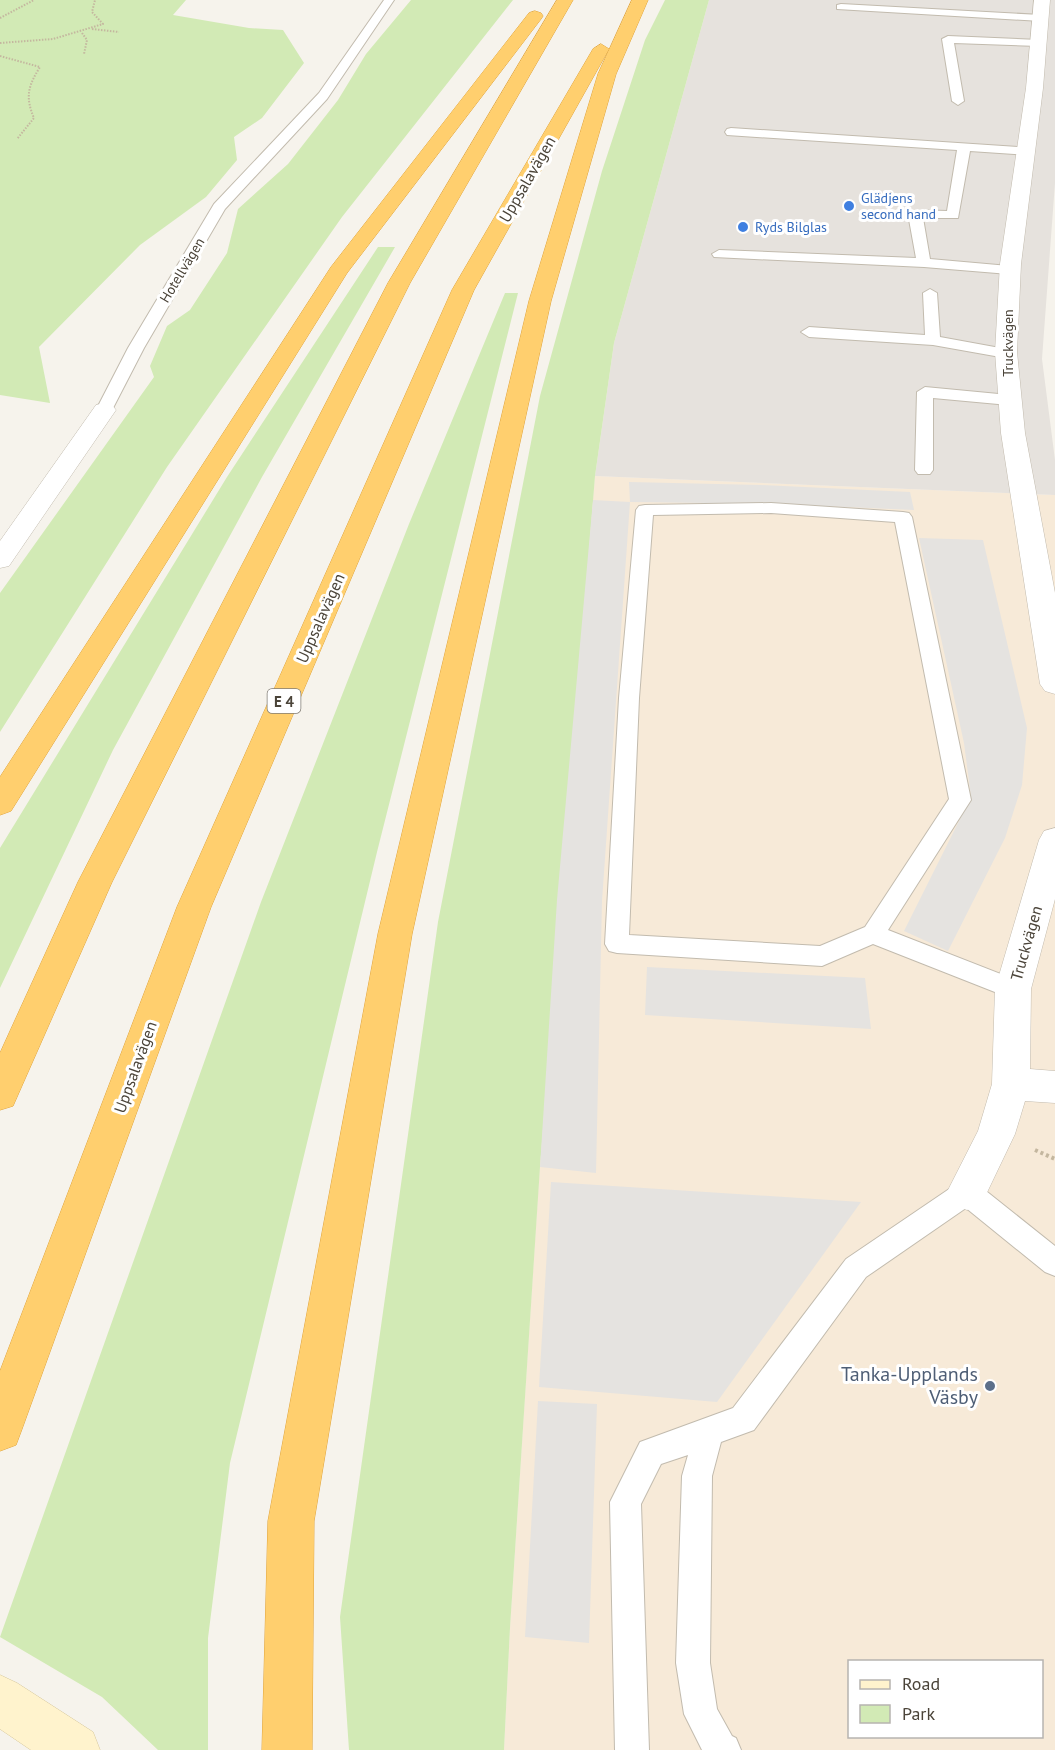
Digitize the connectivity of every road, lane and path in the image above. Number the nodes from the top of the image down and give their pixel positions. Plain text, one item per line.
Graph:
1 (34, 0) edge
2 (95, 0) edge
3 (389, 0) edge
4 (547, 0) edge
5 (564, 0) edge
6 (629, 0) edge
7 (640, 0) edge
8 (841, 7) dead end
9 (1041, 9) edge
10 (0, 18) edge
11 (91, 29) junction
12 (119, 32) dead end
13 (82, 33) junction
14 (0, 43) edge
15 (1039, 43) junction
16 (84, 54) dead end
17 (0, 56) edge
18 (958, 101) dead end
19 (731, 132) dead end
20 (17, 139) dead end
21 (964, 147) junction
22 (1027, 151) junction
23 (719, 254) dead end
24 (924, 263) junction
25 (1009, 270) junction
26 (930, 293) dead end
27 (809, 332) dead end
28 (933, 340) junction
29 (1006, 353) junction
30 (1009, 400) junction
31 (104, 410) joint
32 (924, 471) dead end
33 (0, 560) edge
34 (1055, 684) edge
35 (0, 803) edge
36 (1055, 840) edge
37 (873, 934) junction
38 (1013, 989) junction
39 (1011, 1084) junction
40 (1055, 1087) edge
41 (0, 1094) edge
42 (967, 1192) junction
43 (1055, 1263) edge
44 (0, 1429) edge
45 (709, 1431) junction
46 (0, 1700) edge
47 (721, 1749) edge
48 (75, 1750) edge
49 (287, 1750) edge
50 (632, 1750) edge

1 - 10 path
2 - 11 path
3 - 31 lane, Hotellvägen
4 - 35 highway
5 - 41 highway
6 - 44 highway, Uppsalavägen / E 4
7 - 49 highway
8 - 9 lane
9 - 15 street, Truckvägen
11 - 12 path
11 - 13 path
13 - 14 path
13 - 16 path
15 - 18 lane
15 - 22 street, Truckvägen
17 - 20 path
19 - 21 lane
21 - 22 lane
21 - 24 lane
22 - 25 street, Truckvägen
23 - 24 lane
24 - 25 lane
25 - 29 street, Truckvägen
26 - 28 lane
27 - 28 lane
28 - 29 lane
29 - 30 street, Truckvägen
30 - 32 lane
30 - 34 street, Truckvägen
31 - 33 street, Hotellvägen
36 - 38 street, Truckvägen
37 - 37 lane
37 - 38 lane
38 - 39 street, Truckvägen
39 - 40 street
39 - 42 street, Truckvägen
42 - 43 lane
42 - 45 lane
45 - 47 lane
45 - 50 lane
46 - 48 main road

